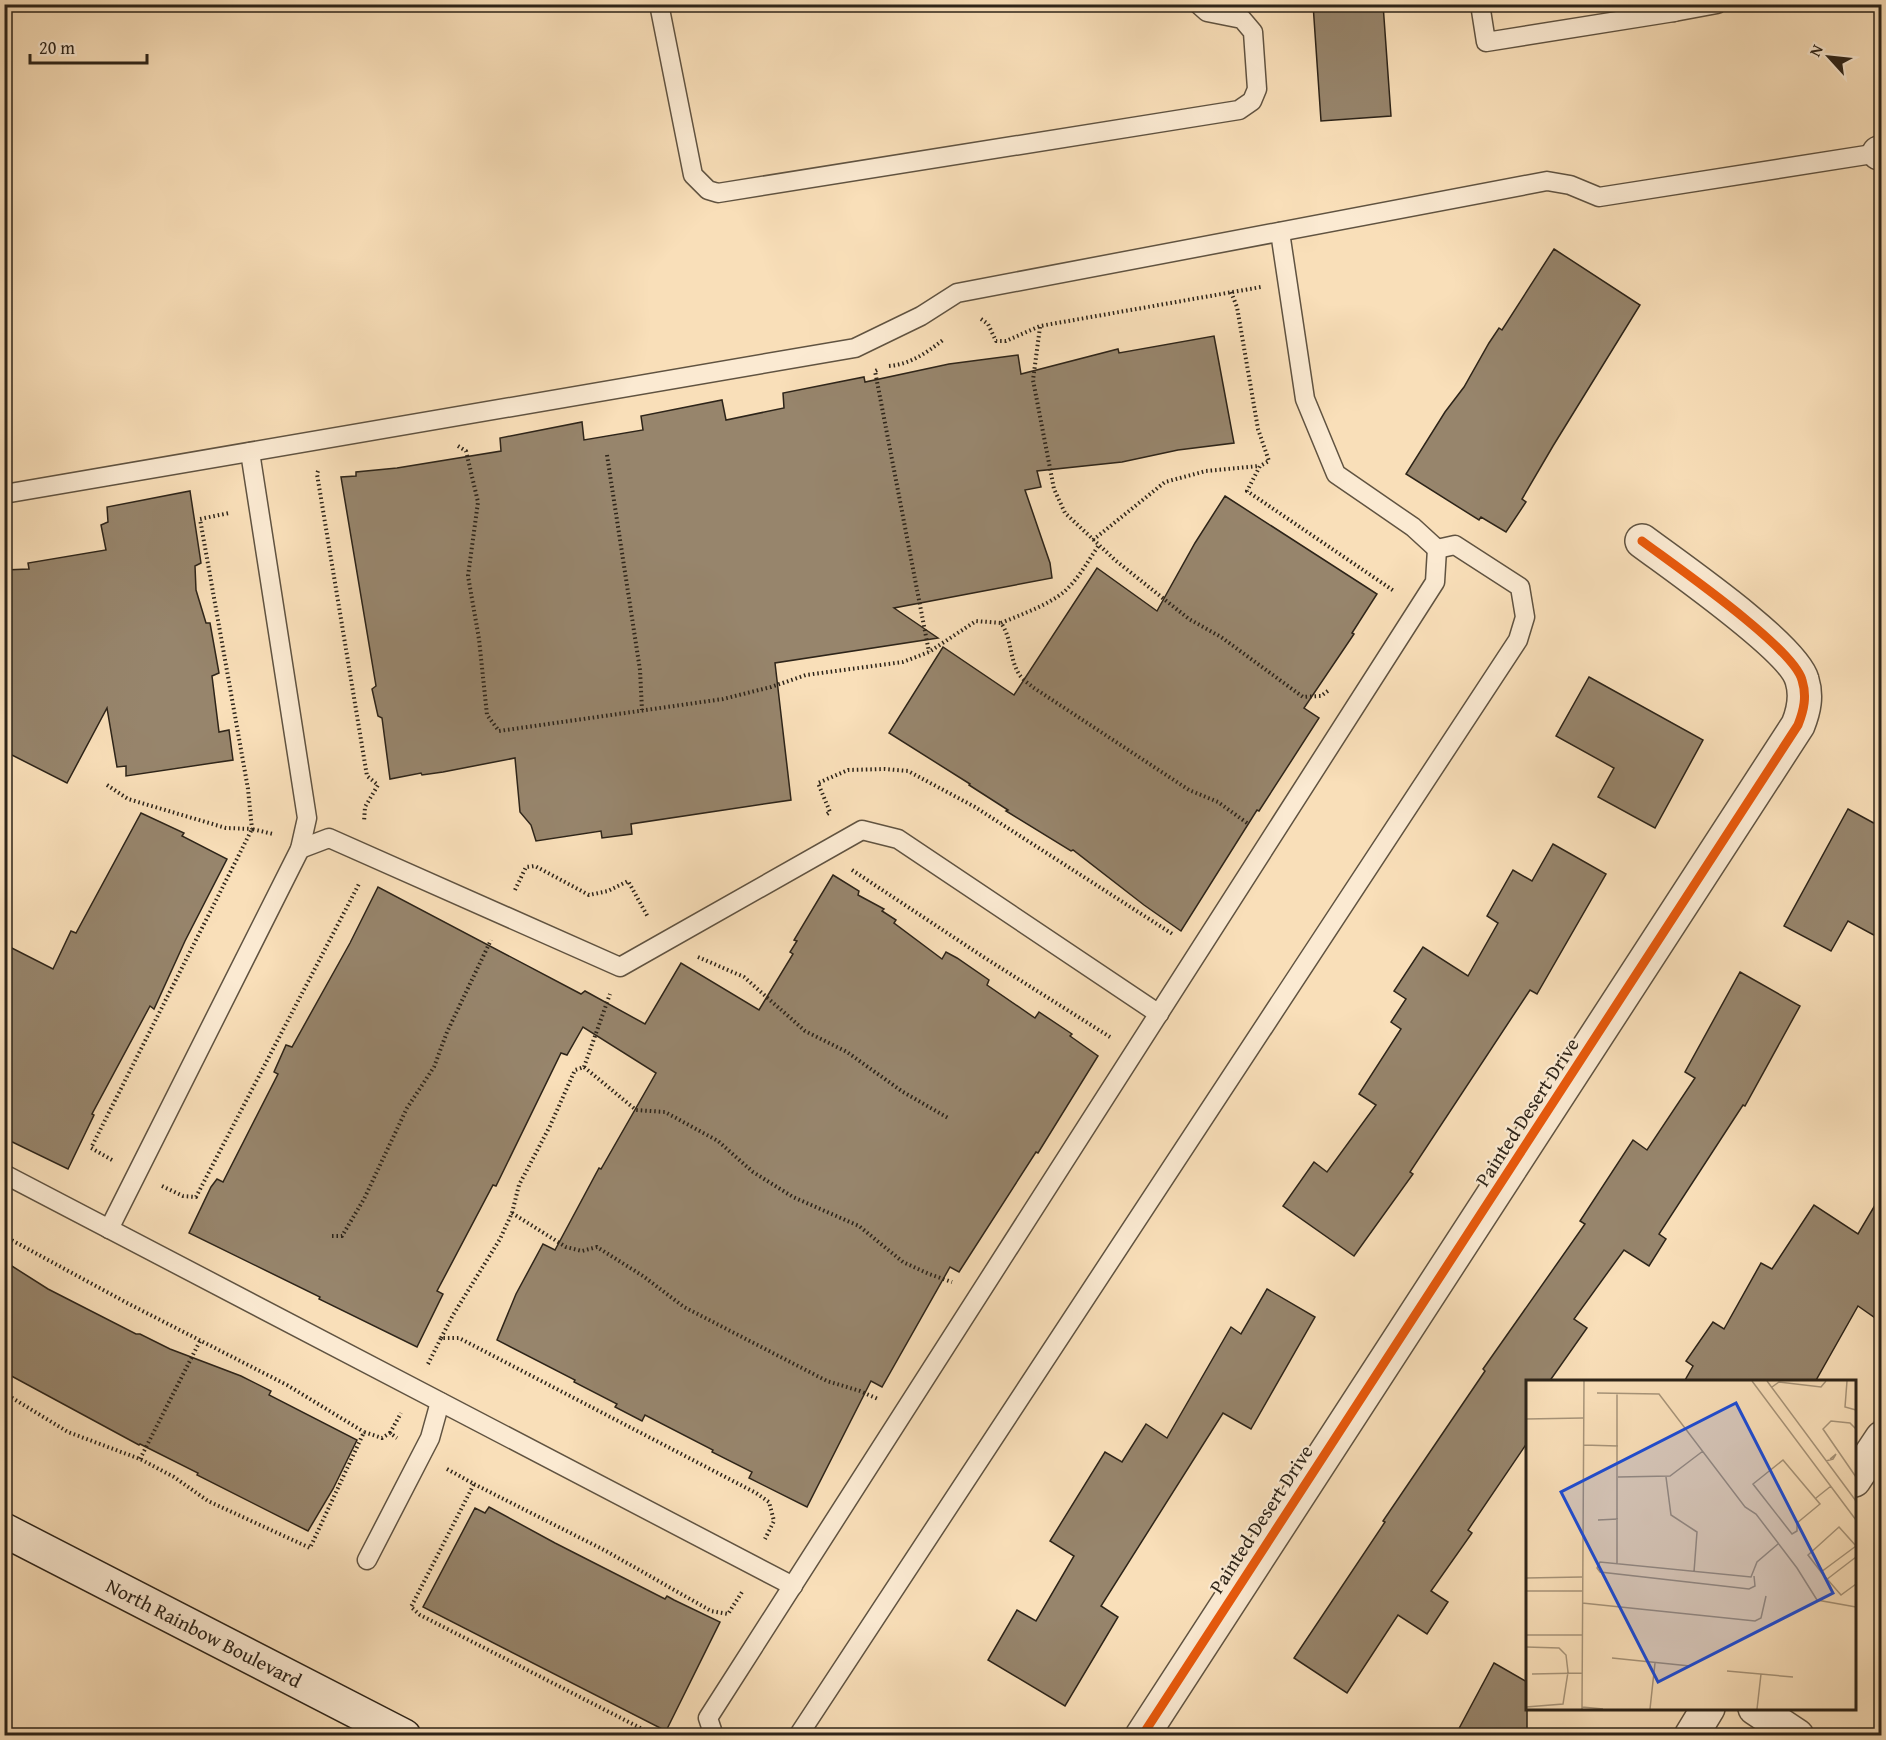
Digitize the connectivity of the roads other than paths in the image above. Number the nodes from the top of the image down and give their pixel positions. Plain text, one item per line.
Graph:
1 (659, 4) edge
2 (1198, 4) edge
3 (1480, 4) edge
4 (1717, 4) edge
5 (1673, 8) edge
6 (1880, 153) edge
7 (1280, 232) junction
8 (250, 452) junction
9 (4, 494) edge
10 (1642, 541) dead end
11 (1437, 549) junction
12 (302, 843) junction
13 (1159, 1014) junction
14 (4, 1174) edge
15 (109, 1229) junction
16 (440, 1402) junction
17 (1881, 1438) edge
18 (1856, 1477) edge
19 (4, 1530) edge
20 (367, 1560) dead end
21 (793, 1586) junction
22 (1707, 1710) edge
23 (1758, 1710) edge
24 (404, 1736) edge
25 (714, 1736) edge
26 (798, 1736) edge
27 (1142, 1736) edge
28 (1691, 1736) edge
29 (1797, 1736) edge

1 - 2 lane
3 - 5 lane
4 - 5 lane
6 - 7 lane
7 - 8 lane
7 - 11 lane
8 - 9 lane
8 - 12 lane
10 - 27 street, Painted Desert Drive
11 - 13 lane
11 - 26 lane
12 - 13 lane
12 - 15 lane
13 - 21 lane
14 - 15 lane
15 - 16 lane
16 - 20 lane
16 - 21 lane
17 - 18 street
19 - 24 street, North Rainbow Boulevard
21 - 25 lane
22 - 28 street
23 - 29 street

